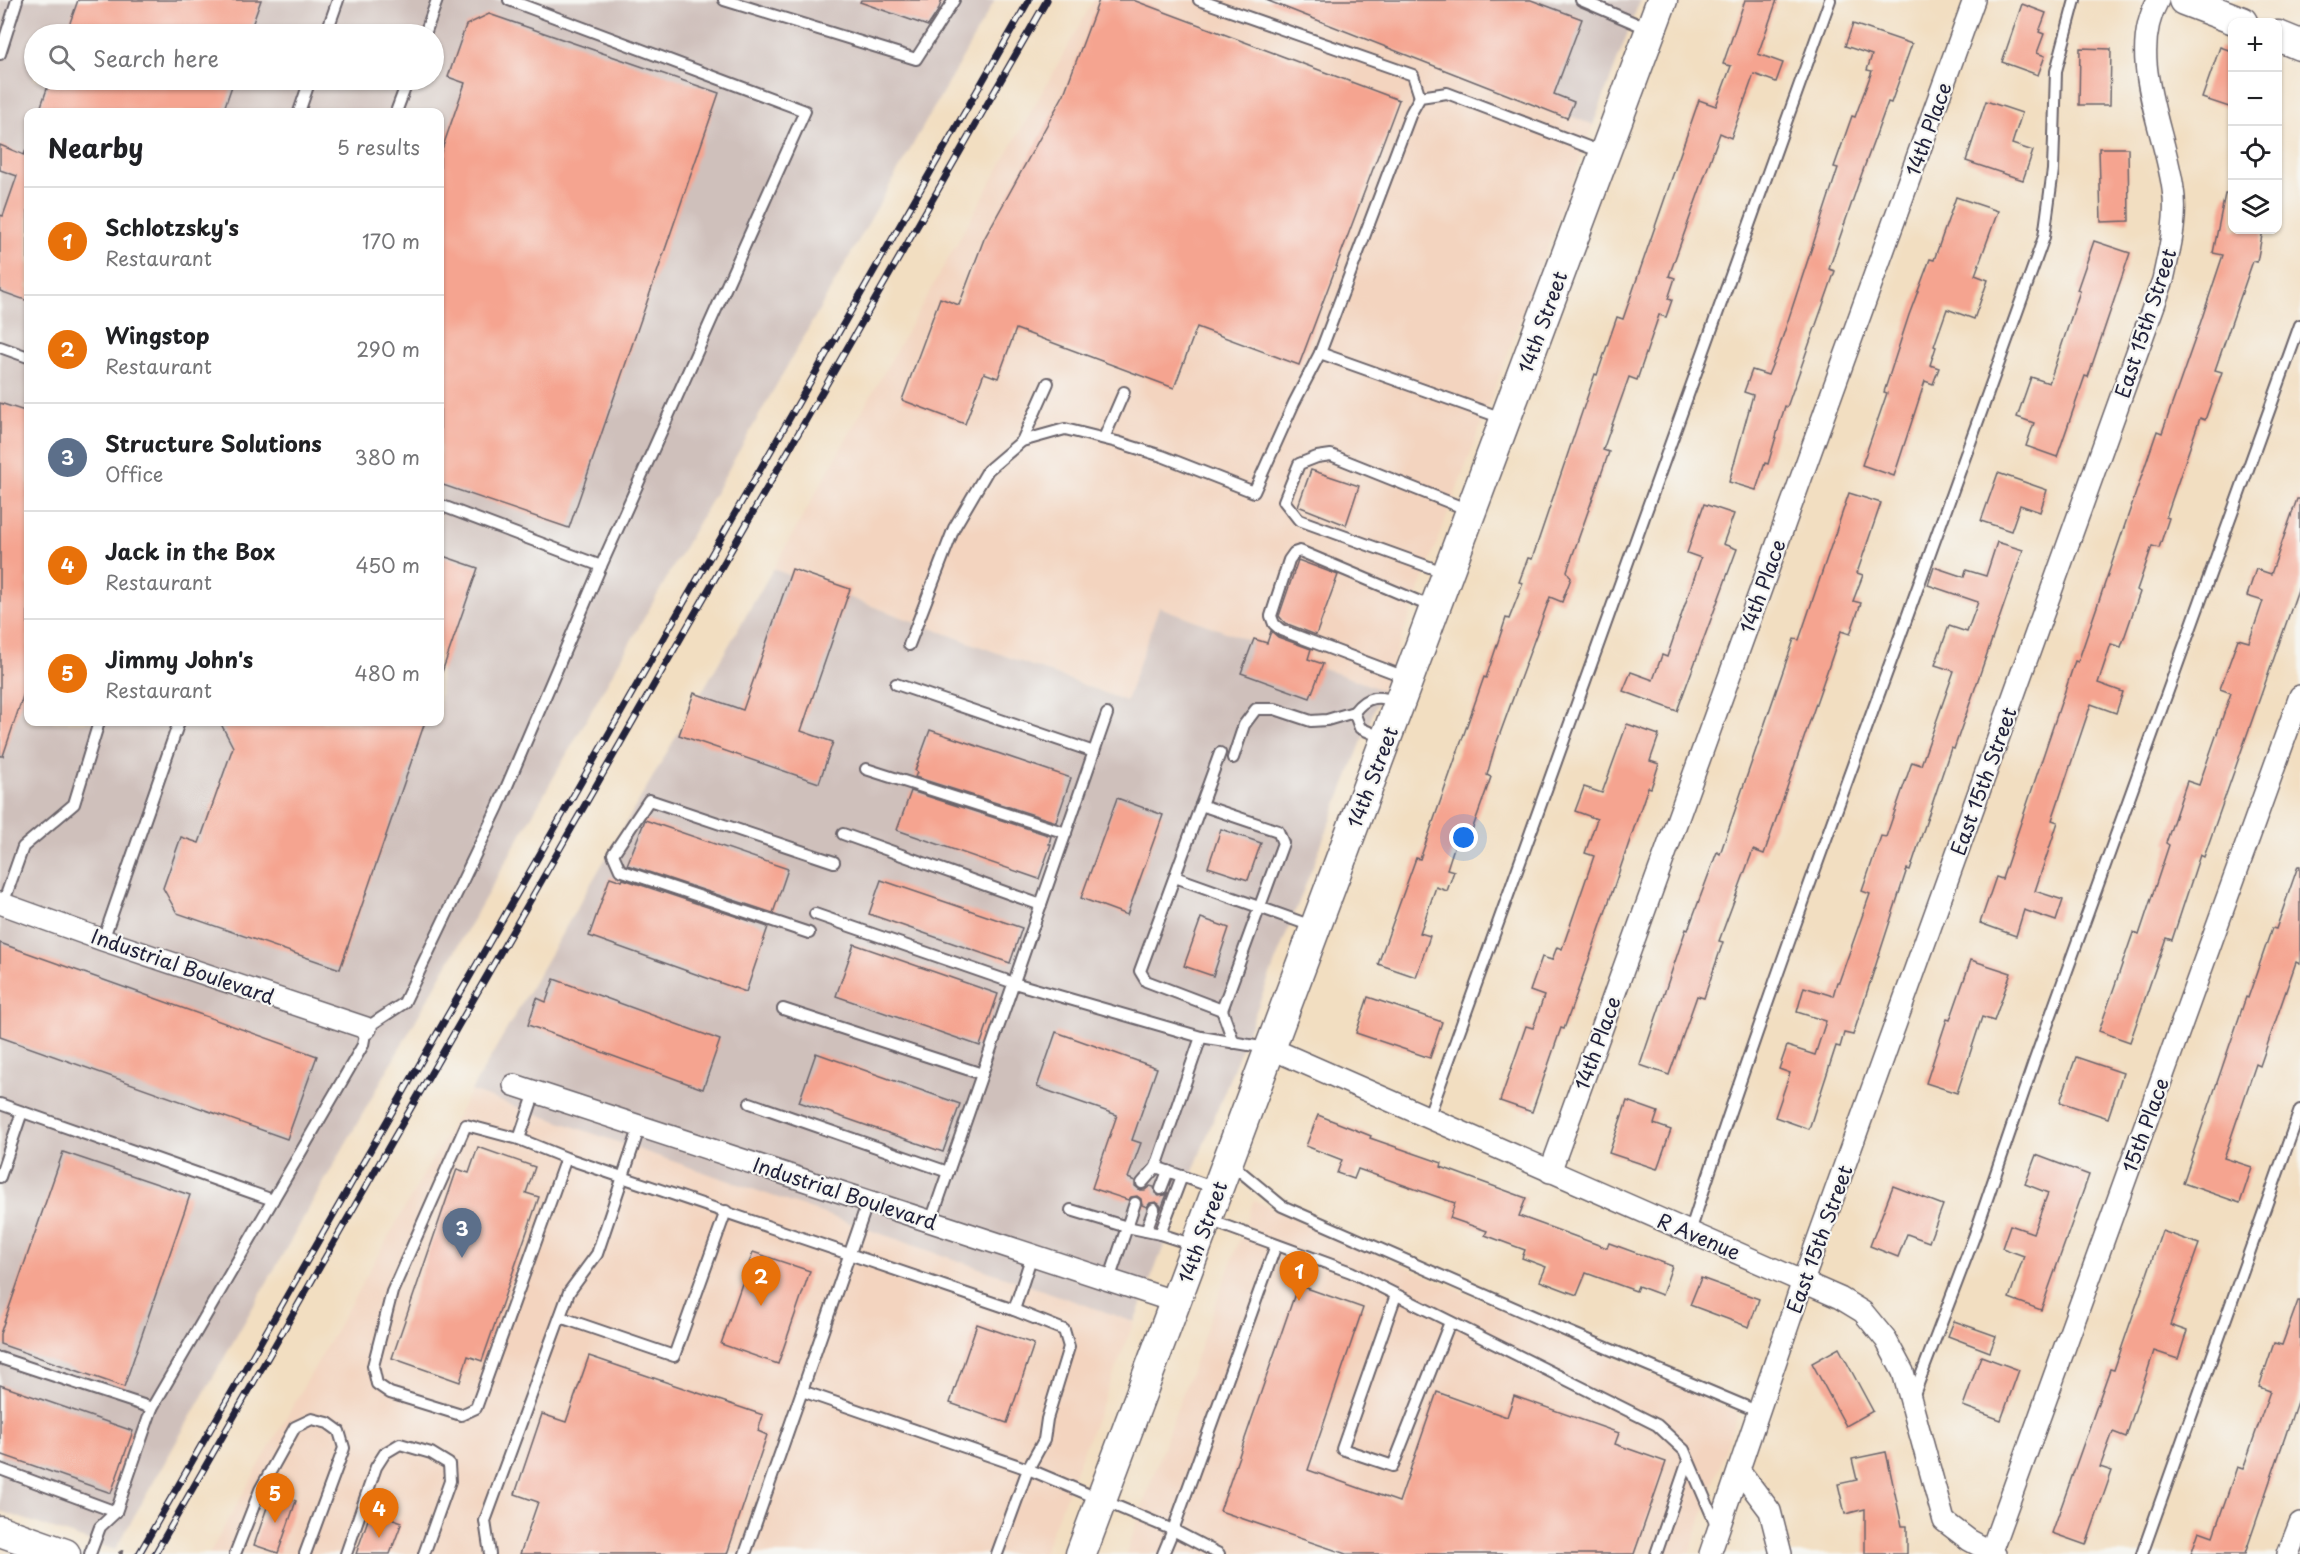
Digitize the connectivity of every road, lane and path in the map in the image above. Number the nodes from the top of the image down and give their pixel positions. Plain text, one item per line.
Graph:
1 (17, 0) edge
2 (338, 0) edge
3 (437, 0) edge
4 (509, 0) edge
5 (724, 0) edge
6 (954, 0) edge
7 (1199, 0) edge
8 (1581, 0) edge
9 (1662, 0) edge
10 (1830, 0) edge
11 (1974, 0) edge
12 (2075, 0) edge
13 (2158, 0) edge
14 (2184, 0) edge
15 (2231, 18) edge
16 (330, 24) edge
17 (429, 24) edge
18 (1651, 30) junction
19 (2282, 38) edge
20 (2300, 45) edge
21 (0, 54) edge
22 (307, 90) edge
23 (404, 90) edge
24 (1420, 97) junction
25 (300, 108) edge
26 (398, 108) edge
27 (1605, 153) junction
28 (2300, 325) edge
29 (0, 347) edge
30 (1320, 353) junction
31 (24, 356) edge
32 (1048, 384) dead end
33 (1124, 392) dead end
34 (1505, 419) junction
35 (1104, 438) junction
36 (1022, 441) junction
37 (444, 507) edge
38 (1471, 511) junction
39 (601, 566) junction
40 (1448, 573) junction
41 (1435, 609) junction
42 (909, 645) dead end
43 (896, 684) dead end
44 (1404, 690) junction
45 (2300, 696) edge
46 (1354, 712) junction
47 (1107, 714) dead end
48 (98, 726) edge
49 (178, 726) edge
50 (1386, 739) junction
51 (1094, 752) junction
52 (1220, 753) dead end
53 (1233, 758) dead end
54 (866, 769) dead end
55 (1201, 805) junction
56 (1066, 833) junction
57 (843, 834) dead end
58 (834, 862) dead end
59 (1175, 877) junction
60 (2, 903) edge
61 (1041, 905) junction
62 (1260, 906) junction
63 (816, 914) dead end
64 (1316, 927) junction
65 (809, 933) dead end
66 (103, 940) junction
67 (1014, 983) junction
68 (783, 1009) dead end
69 (1222, 1010) junction
70 (366, 1028) junction
71 (1201, 1037) junction
72 (1234, 1044) junction
73 (1270, 1048) junction
74 (982, 1074) junction
75 (514, 1085) dead end
76 (536, 1092) junction
77 (750, 1103) dead end
78 (0, 1104) edge
79 (2300, 1110) edge
80 (22, 1112) junction
81 (1428, 1118) junction
82 (640, 1126) junction
83 (519, 1139) junction
84 (566, 1158) junction
85 (1228, 1161) junction
86 (1156, 1167) junction
87 (1168, 1171) junction
88 (948, 1172) junction
89 (1550, 1172) junction
90 (624, 1176) junction
91 (1182, 1176) junction
92 (0, 1177) edge
93 (1142, 1183) dead end
94 (1161, 1189) dead end
95 (1218, 1190) junction
96 (273, 1200) junction
97 (868, 1201) junction
98 (1135, 1203) dead end
99 (1154, 1209) dead end
100 (1071, 1210) dead end
101 (726, 1211) junction
102 (932, 1221) junction
103 (1127, 1227) junction
104 (1146, 1231) junction
105 (1202, 1232) junction
106 (1690, 1232) junction
107 (1160, 1234) junction
108 (1276, 1245) junction
109 (1032, 1254) junction
110 (849, 1255) junction
111 (1109, 1280) junction
112 (1803, 1281) junction
113 (1396, 1295) junction
114 (1176, 1302) junction
115 (1014, 1310) junction
116 (560, 1317) junction
117 (1450, 1322) junction
118 (0, 1358) edge
119 (802, 1391) junction
120 (1911, 1402) junction
121 (152, 1408) junction
122 (1759, 1412) junction
123 (1688, 1461) junction
124 (0, 1469) edge
125 (1028, 1469) junction
126 (1739, 1470) junction
127 (1101, 1501) junction
128 (116, 1512) junction
129 (2300, 1523) edge
130 (1173, 1530) junction
131 (1718, 1530) junction
132 (0, 1531) edge
133 (1992, 1553) edge
134 (65, 1554) edge
135 (90, 1554) edge
136 (119, 1554) edge
137 (127, 1554) edge
138 (235, 1554) edge
139 (305, 1554) edge
140 (346, 1554) edge
141 (424, 1554) edge
142 (490, 1554) edge
143 (745, 1554) edge
144 (997, 1554) edge
145 (1081, 1554) edge
146 (1162, 1554) edge
147 (1219, 1554) edge
148 (1656, 1554) edge
149 (1710, 1554) edge
150 (1781, 1554) edge
151 (2142, 1554) edge
152 (2288, 1554) edge

1 - 21 lane
2 - 16 lane
3 - 17 lane
4 - 39 lane
5 - 6 lane
7 - 24 lane
8 - 18 lane
9 - 18 main road, 14th Street
10 - 81 lane
11 - 89 street, 14th Place
12 - 106 lane
13 - 112 street, East 15th Street
14 - 15 main road
18 - 27 main road, 14th Street
19 - 20 main road
22 - 25 lane
23 - 26 lane
24 - 27 lane
24 - 30 lane
27 - 34 main road, 14th Street
28 - 120 lane
29 - 31 lane
30 - 34 lane
30 - 35 lane
32 - 36 lane
33 - 35 lane
34 - 38 main road, 14th Street
35 - 36 lane
36 - 42 lane
37 - 39 lane
38 - 40 main road, 14th Street
38 - 40 lane
39 - 70 lane
40 - 41 main road, 14th Street
41 - 44 main road, 14th Street
41 - 44 lane
43 - 51 lane
44 - 46 lane
44 - 50 main road, 14th Street
45 - 133 street, 15th Place
46 - 50 lane
46 - 53 lane
47 - 51 lane
48 - 60 lane
49 - 66 lane
50 - 64 main road, 14th Street
51 - 56 lane
52 - 55 lane
54 - 56 lane
55 - 59 lane
55 - 62 lane
56 - 61 lane
57 - 61 lane
58 - 65 lane
59 - 62 lane
59 - 69 lane
60 - 66 street, Industrial Boulevard
61 - 67 lane
62 - 64 lane
62 - 69 lane
63 - 67 lane
64 - 73 main road, 14th Street
66 - 70 street, Industrial Boulevard
67 - 71 lane
67 - 74 lane
68 - 74 lane
69 - 72 lane
70 - 96 lane
71 - 72 lane
71 - 86 lane
72 - 73 lane
73 - 81 street, R Avenue
73 - 85 main road, 14th Street
74 - 88 lane
75 - 76 street, Industrial Boulevard
76 - 82 street, Industrial Boulevard
76 - 83 lane
77 - 88 lane
78 - 80 lane
79 - 151 lane
80 - 92 lane
80 - 96 lane
81 - 89 street, R Avenue
82 - 90 lane
82 - 97 street, Industrial Boulevard
83 - 84 lane
83 - 84 lane
84 - 90 lane
85 - 95 main road, 14th Street
85 - 122 lane
86 - 87 lane
86 - 93 lane
87 - 91 lane
87 - 94 lane
88 - 102 lane
89 - 106 street, R Avenue
90 - 101 lane
90 - 116 lane
91 - 95 lane
91 - 107 lane
95 - 105 main road, 14th Street
96 - 121 lane
97 - 102 street, Industrial Boulevard
97 - 110 lane
98 - 103 lane
99 - 104 lane
100 - 103 lane
101 - 110 lane
101 - 116 lane
102 - 109 street, Industrial Boulevard
103 - 104 lane
103 - 111 lane
104 - 107 lane
105 - 107 lane
105 - 108 lane
105 - 114 main road, 14th Street
106 - 112 street, R Avenue
108 - 113 lane
108 - 130 lane
109 - 111 street, Industrial Boulevard
109 - 115 lane
110 - 115 lane
110 - 119 lane
111 - 114 street, Industrial Boulevard
112 - 120 street, R Avenue
112 - 122 street, East 15th Street
113 - 117 lane
113 - 117 lane
114 - 127 main road, 14th Street
115 - 125 lane
116 - 142 lane
117 - 123 lane
118 - 121 lane
119 - 125 lane
119 - 143 lane
120 - 133 street, R Avenue
121 - 128 lane
122 - 126 street, East 15th Street
123 - 131 lane
123 - 148 lane
124 - 128 lane
125 - 127 lane
125 - 144 lane
126 - 131 street, East 15th Street
126 - 150 street
127 - 130 lane
127 - 145 main road, 14th Street
128 - 135 lane
129 - 152 street
130 - 146 lane
130 - 147 lane
131 - 149 street, East 15th Street
132 - 134 main road
136 - 137 path
138 - 139 lane
140 - 141 lane

